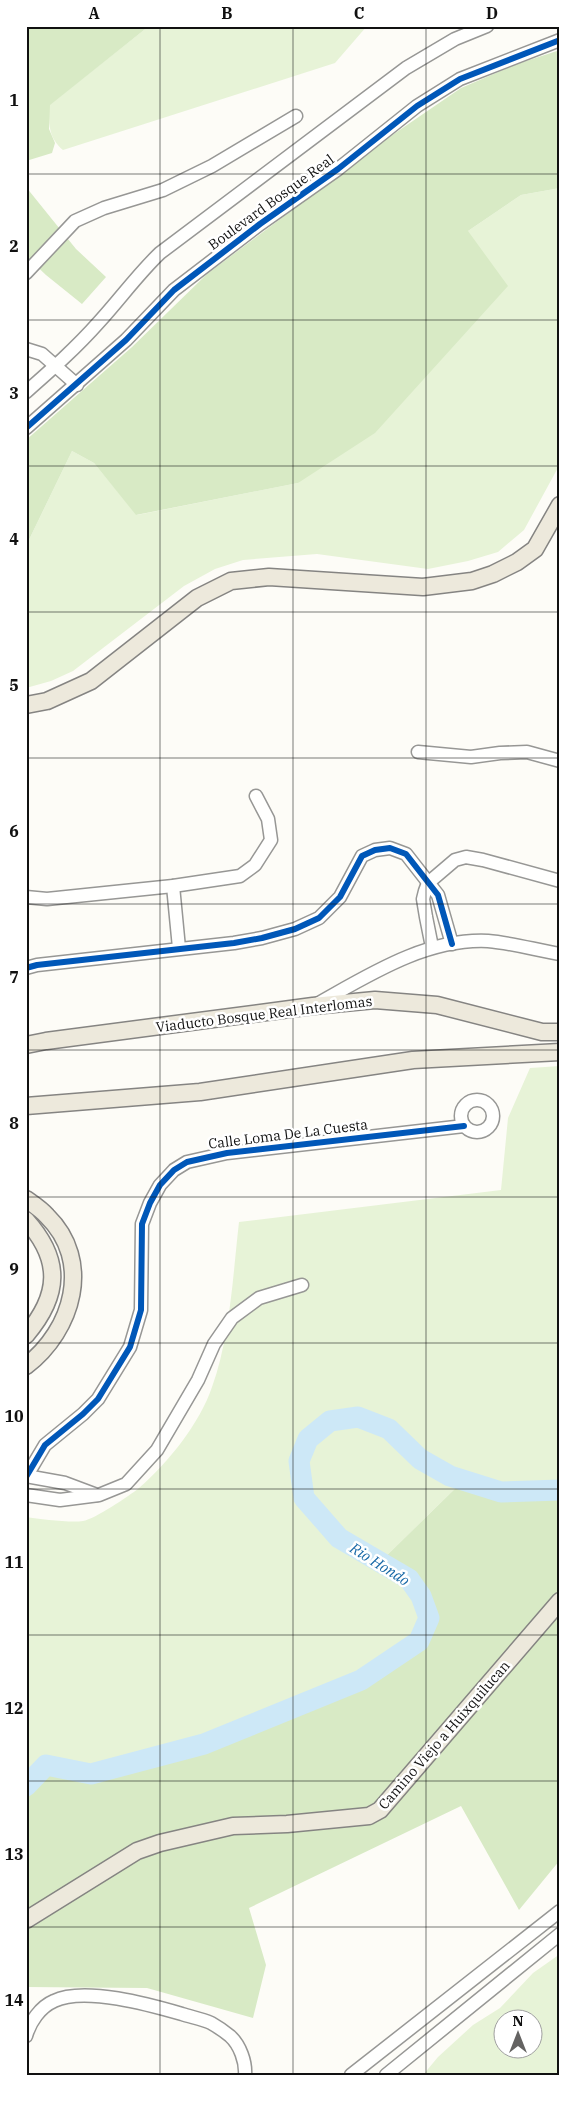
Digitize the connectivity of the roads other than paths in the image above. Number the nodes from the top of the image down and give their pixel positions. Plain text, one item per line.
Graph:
1 (488, 26) edge
2 (560, 40) edge
3 (296, 116) dead end
4 (26, 273) edge
5 (26, 349) edge
6 (56, 366) junction
7 (77, 385) junction
8 (26, 392) edge
9 (26, 428) edge
10 (560, 505) edge
11 (26, 705) edge
12 (418, 752) dead end
13 (560, 761) edge
14 (256, 796) dead end
15 (560, 881) edge
16 (428, 883) junction
17 (173, 886) junction
18 (26, 897) edge
19 (452, 944) junction
20 (179, 948) junction
21 (432, 948) junction
22 (560, 954) edge
23 (26, 968) edge
24 (313, 1006) junction
25 (560, 1032) edge
26 (26, 1045) edge
27 (560, 1052) edge
28 (26, 1106) edge
29 (464, 1126) dead end
30 (26, 1199) edge
31 (26, 1220) edge
32 (302, 1285) dead end
33 (26, 1335) edge
34 (26, 1366) edge
35 (26, 1476) edge
36 (26, 1495) edge
37 (99, 1496) junction
38 (560, 1601) edge
39 (560, 1911) edge
40 (26, 1920) edge
41 (560, 1934) edge
42 (26, 2036) edge
43 (246, 2073) edge
44 (351, 2075) edge
45 (386, 2075) edge

1 - 6 street, Boulevard Bosque Real
2 - 7 street, Boulevard Bosque Real
3 - 4 street
5 - 6 street
6 - 7 street
6 - 8 street, Boulevard Bosque Real
7 - 9 street, Boulevard Bosque Real
10 - 11 main road
12 - 13 street
14 - 17 street
15 - 16 street
16 - 19 street
16 - 20 street
16 - 21 street
17 - 18 street
17 - 20 street
19 - 21 street
19 - 22 street
20 - 23 street
21 - 24 street
24 - 25 main road, Viaducto Bosque Real Interlomas
24 - 26 main road, Viaducto Bosque Real Interlomas
27 - 28 main road
29 - 35 street, Calle Loma De La Cuesta
30 - 34 main road
31 - 33 main road
32 - 37 street
35 - 37 street, Calle Loma De La Cuesta
36 - 37 street
38 - 40 main road, Camino Viejo a Huixquilucan
39 - 44 street
41 - 45 street
42 - 43 street

